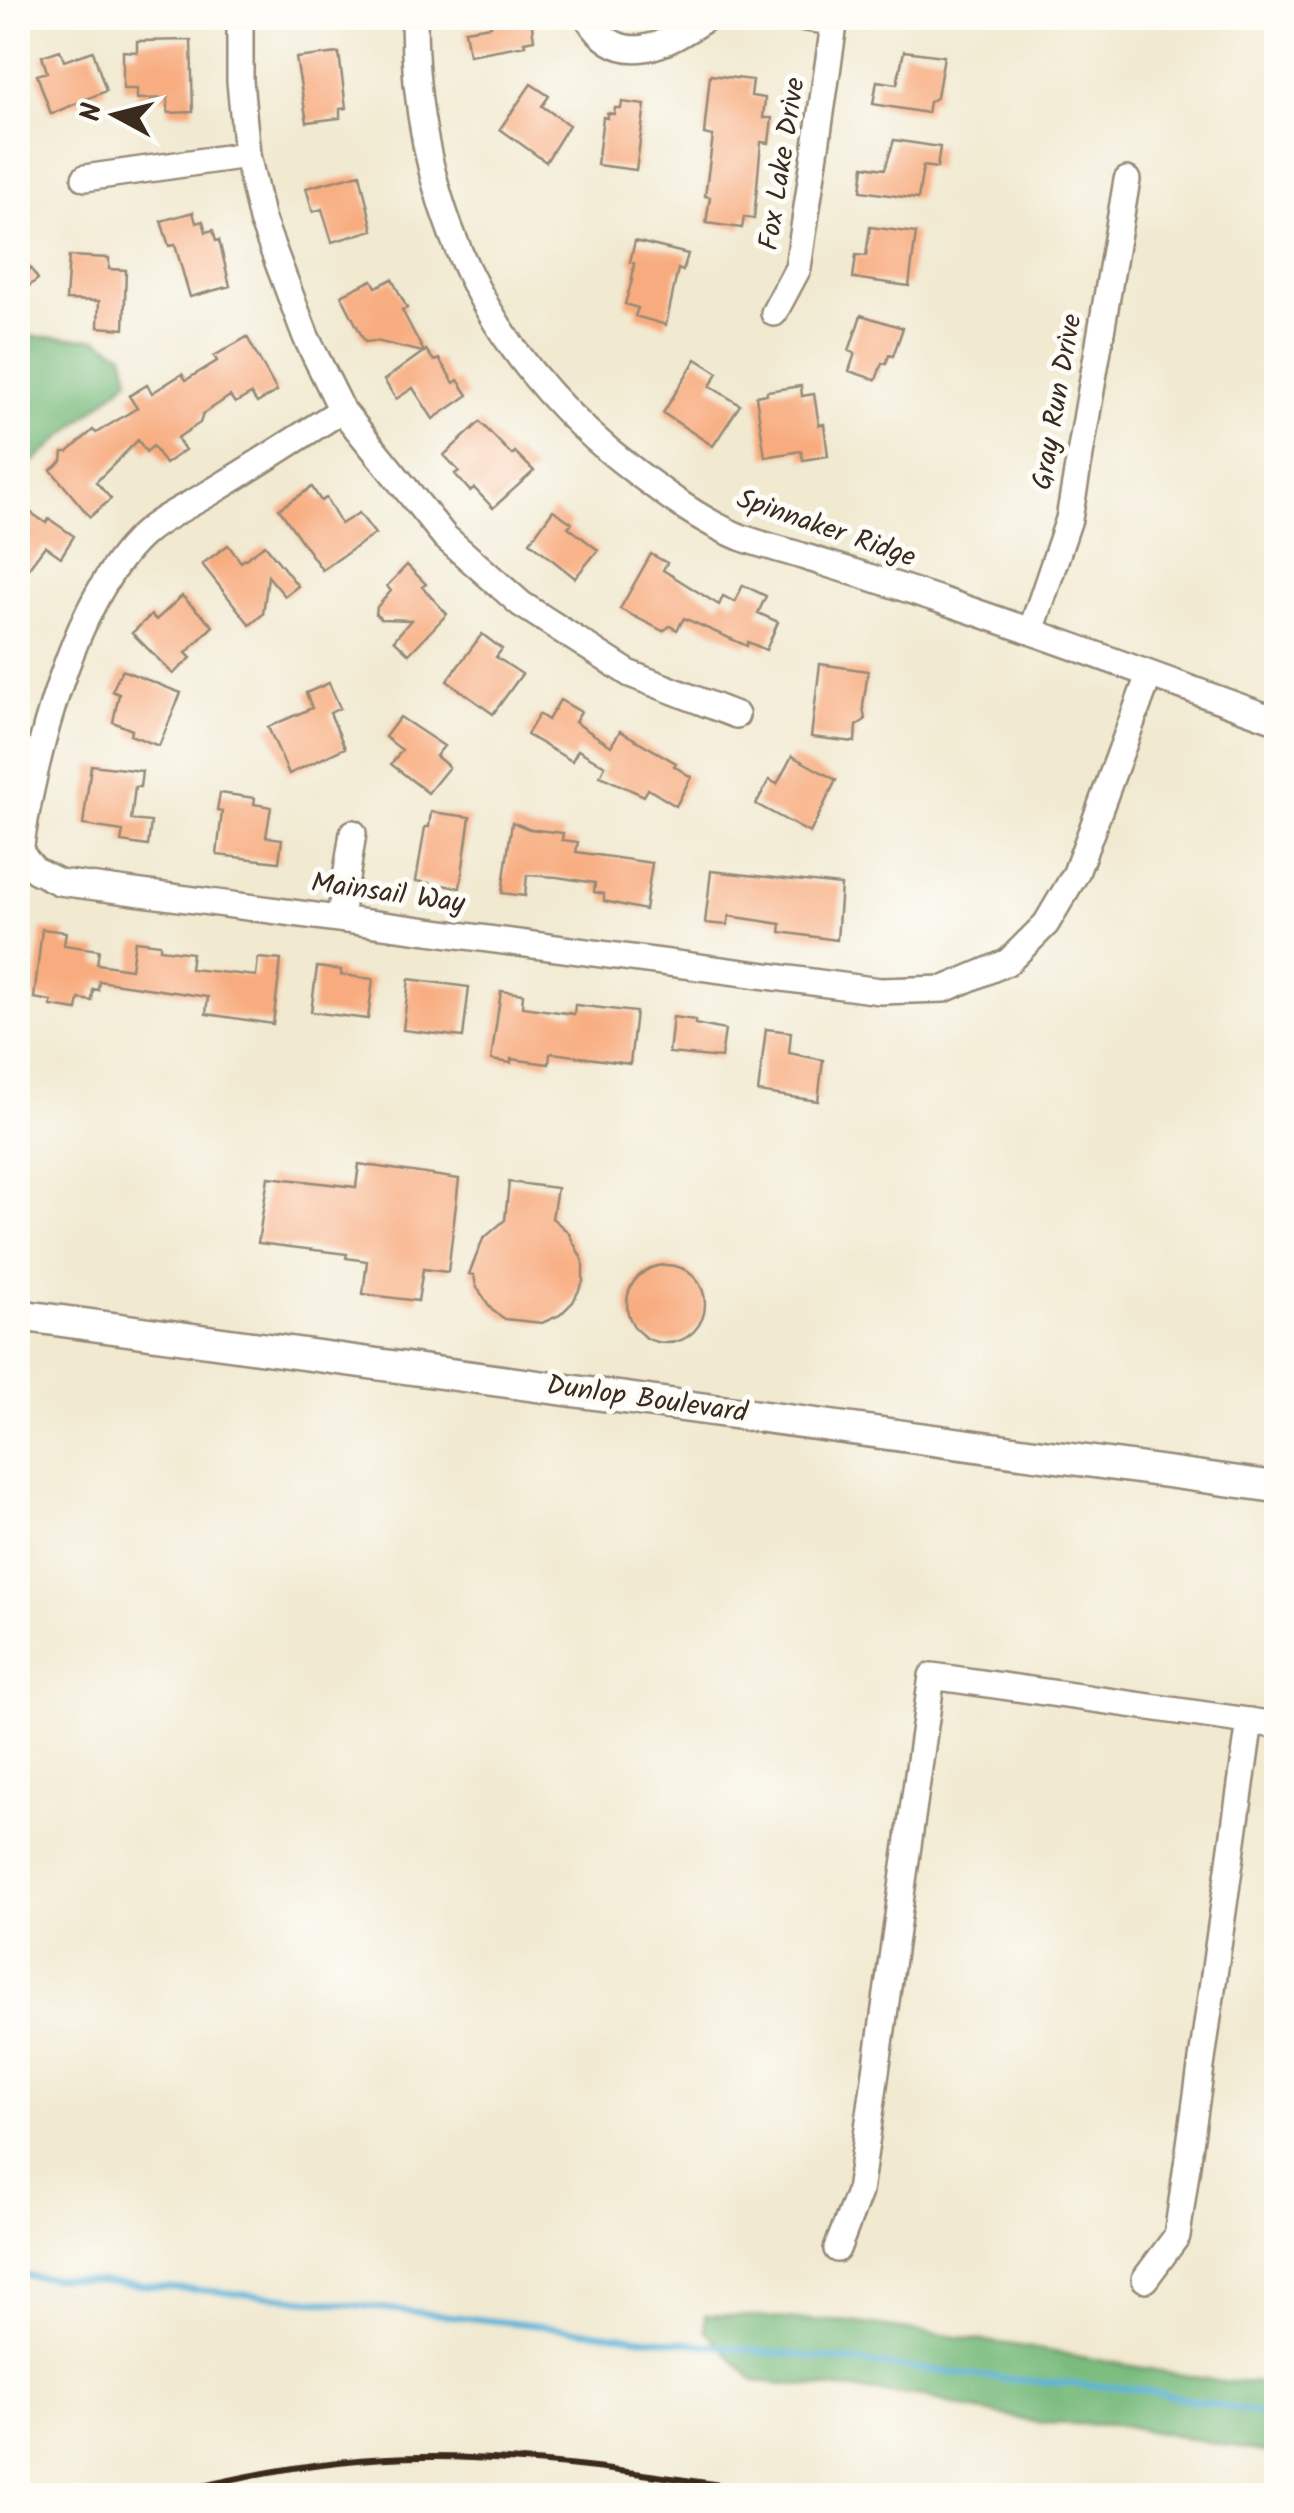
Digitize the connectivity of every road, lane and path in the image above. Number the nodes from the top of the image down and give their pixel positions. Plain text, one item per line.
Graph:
1 (240, 18) edge
2 (414, 18) edge
3 (588, 18) edge
4 (706, 18) edge
5 (804, 18) edge
6 (834, 20) edge
7 (248, 156) junction
8 (85, 178) dead end
9 (1127, 180) dead end
10 (774, 313) dead end
11 (342, 410) junction
12 (1032, 631) junction
13 (1149, 675) junction
14 (736, 715) dead end
15 (1276, 720) edge
16 (353, 834) dead end
17 (340, 918) junction
18 (18, 1315) edge
19 (1276, 1487) edge
20 (1250, 1721) junction
21 (1276, 1724) edge
22 (837, 2248) dead end
23 (1145, 2279) dead end

1 - 7 street
2 - 12 street, Spinnaker Ridge
3 - 4 street
5 - 6 street
6 - 10 street, Fox Lake Drive
7 - 8 street
7 - 11 street
9 - 12 street, Gray Run Drive
11 - 14 street
11 - 17 street, Mainsail Way
12 - 13 street, Spinnaker Ridge
13 - 15 street, Spinnaker Ridge
13 - 17 street, Mainsail Way
16 - 17 street
18 - 19 street, Dunlop Boulevard
20 - 21 street
20 - 22 street
20 - 23 street

